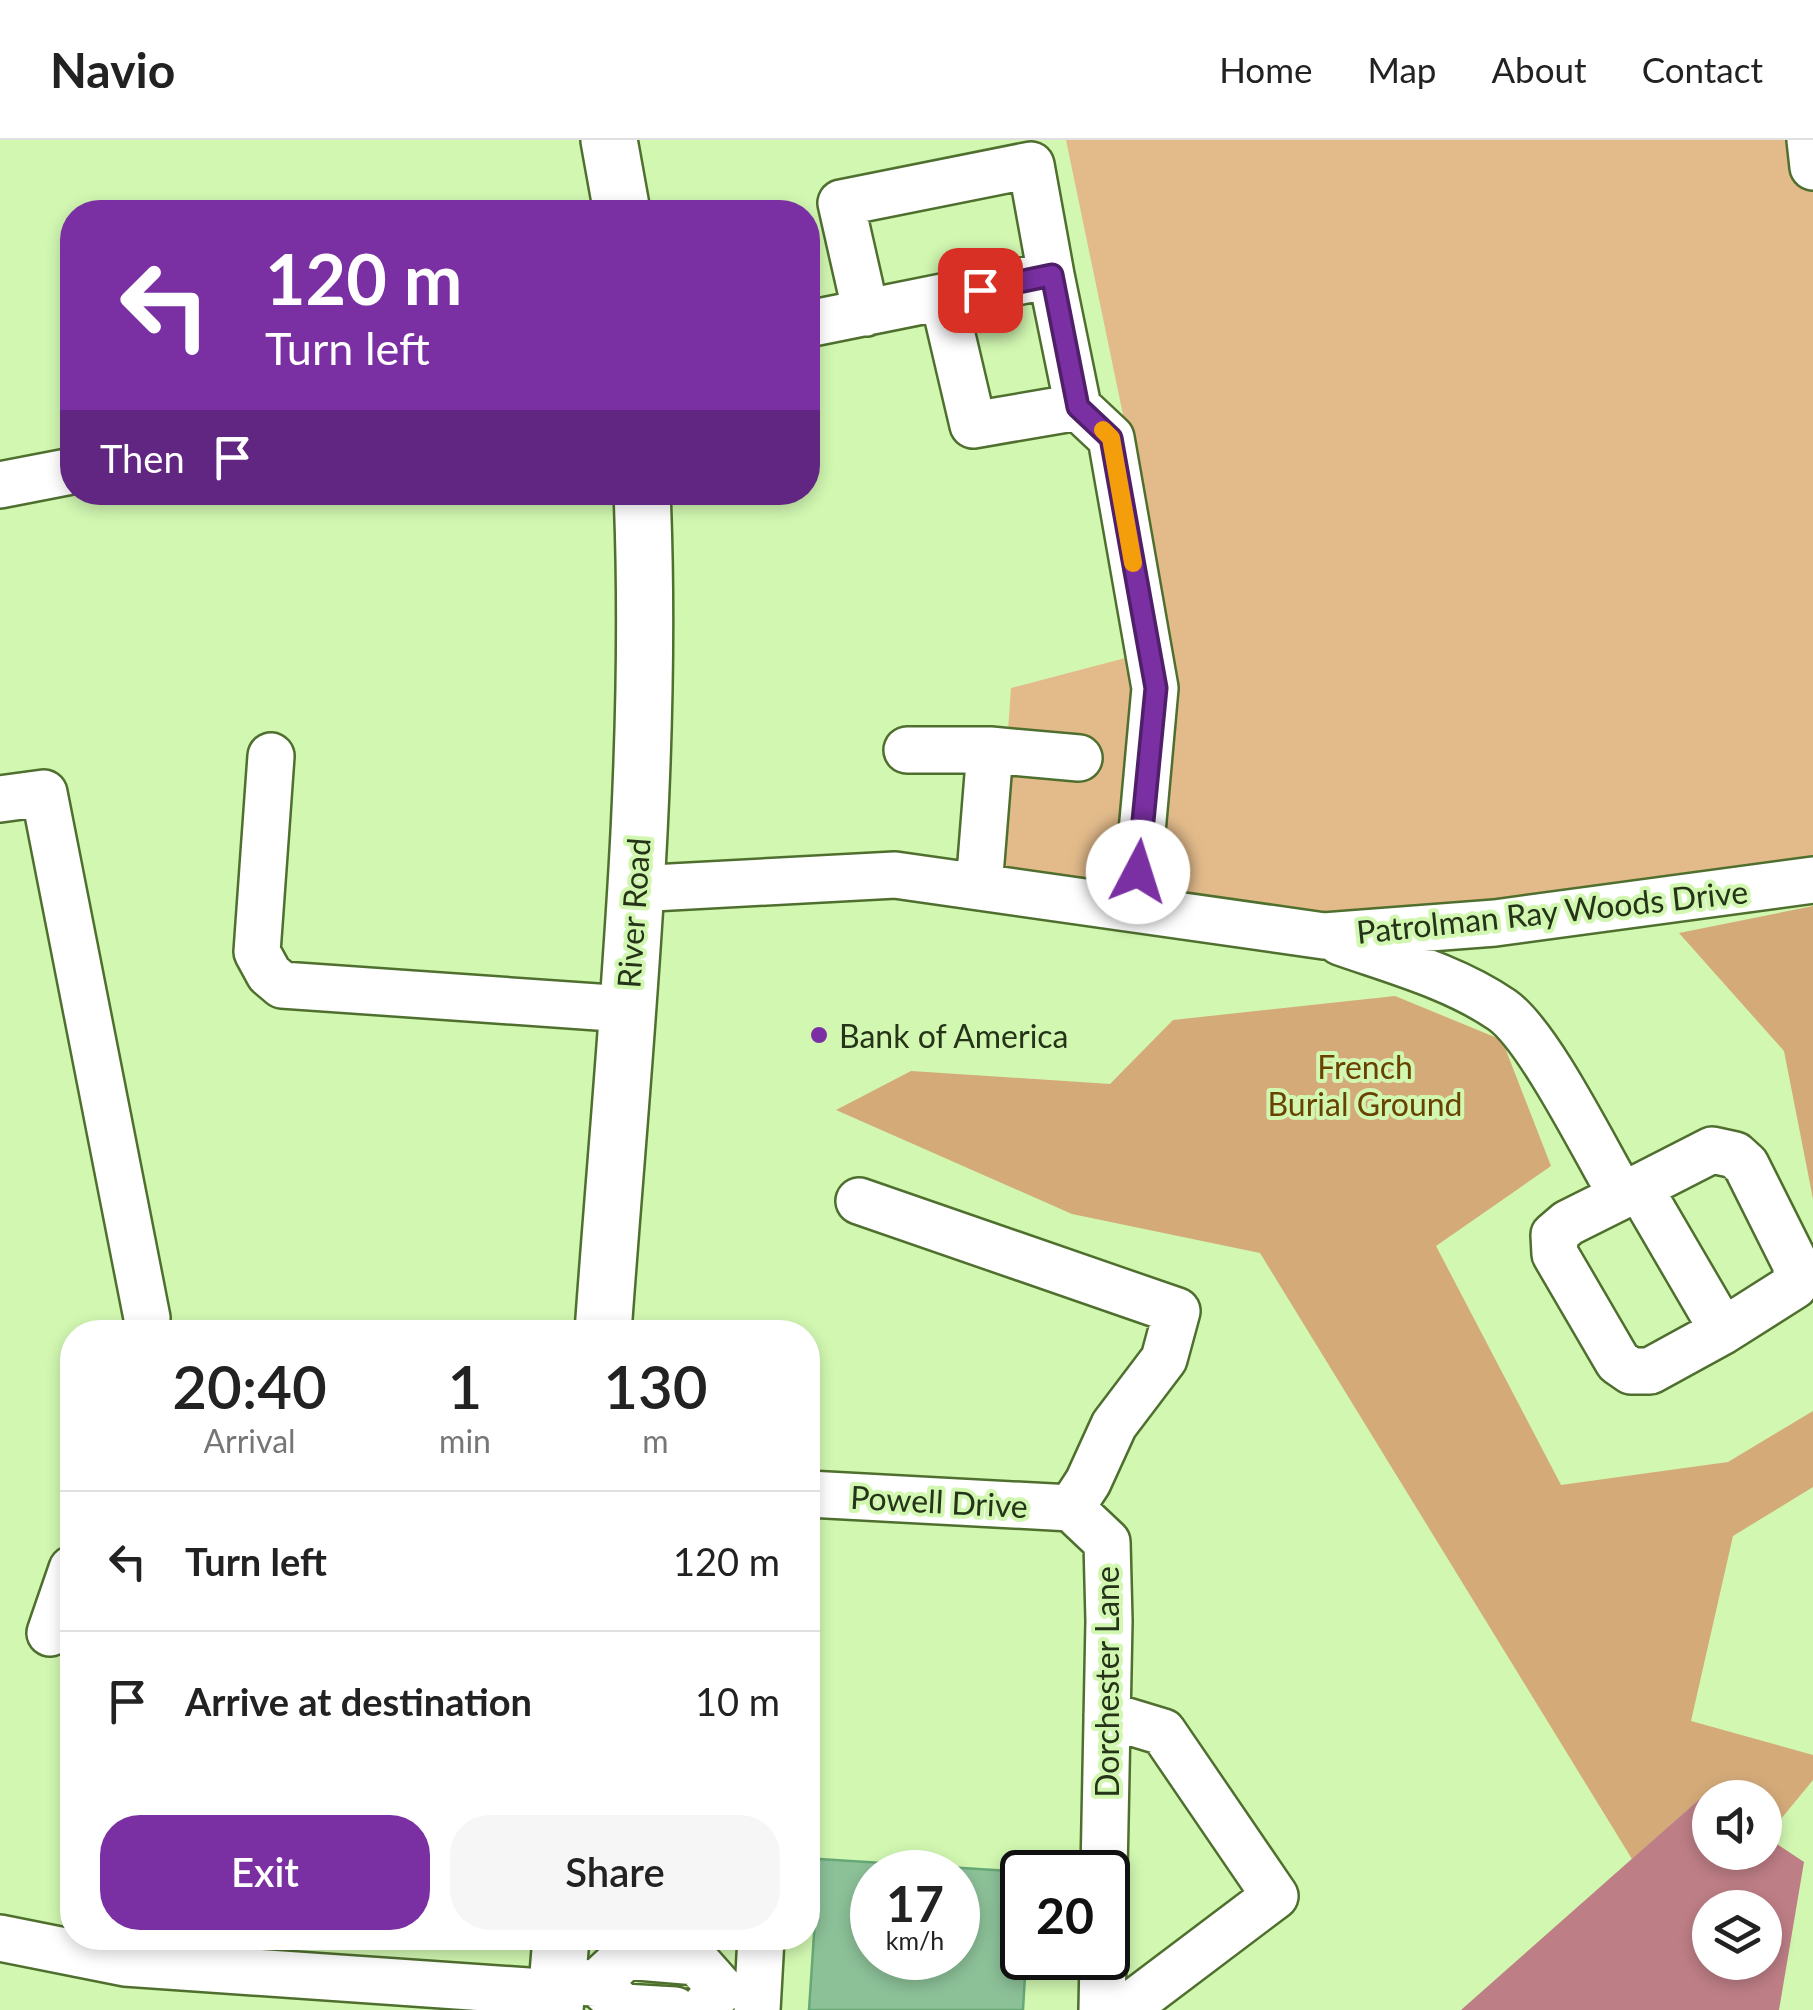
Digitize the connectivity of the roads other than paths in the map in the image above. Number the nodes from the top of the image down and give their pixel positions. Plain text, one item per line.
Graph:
1 (610, 140) edge
2 (1810, 140) edge
3 (1813, 167) edge
4 (620, 200) edge
5 (1052, 275) junction
6 (944, 297) junction
7 (866, 313) junction
8 (820, 322) edge
9 (1078, 407) junction
10 (60, 473) edge
11 (0, 485) edge
12 (643, 505) edge
13 (907, 750) dead end
14 (990, 750) junction
15 (271, 756) dead end
16 (1078, 758) dead end
17 (0, 799) edge
18 (1813, 880) edge
19 (979, 887) junction
20 (634, 889) junction
21 (1135, 909) junction
22 (1324, 936) junction
23 (626, 1009) junction
24 (1631, 1191) junction
25 (859, 1201) dead end
26 (148, 1318) dead end
27 (604, 1320) edge
28 (1723, 1331) junction
29 (820, 1495) edge
30 (1071, 1508) junction
31 (60, 1604) edge
32 (50, 1633) dead end
33 (1107, 1715) junction
34 (1104, 1850) edge
35 (0, 1938) edge
36 (652, 1950) edge
37 (665, 1950) edge
38 (756, 1950) edge
39 (1103, 1980) edge
40 (565, 1981) edge
41 (734, 2000) edge
42 (673, 2010) edge
43 (1102, 2010) edge
44 (1124, 2010) edge

1 - 4 main road
2 - 3 street
5 - 6 street
5 - 7 street
5 - 9 street
6 - 7 street
6 - 9 street
7 - 8 street
9 - 21 street
10 - 11 street
12 - 20 main road, River Road
13 - 14 street
14 - 16 street
14 - 19 street
15 - 23 street
17 - 26 street
18 - 22 street, Patrolman Ray Woods Drive
19 - 20 street, Patrolman Ray Woods Drive
19 - 21 street, Patrolman Ray Woods Drive
20 - 23 main road, River Road
21 - 22 street, Patrolman Ray Woods Drive
22 - 24 street
23 - 27 main road, River Road
24 - 28 street
24 - 28 street
24 - 28 street
25 - 30 street
29 - 30 street, Powell Drive
30 - 33 street, Dorchester Lane
31 - 32 street
33 - 34 street, Dorchester Lane
33 - 44 street
35 - 40 street
36 - 40 street
37 - 41 street
38 - 41 street
39 - 43 street
40 - 42 street

